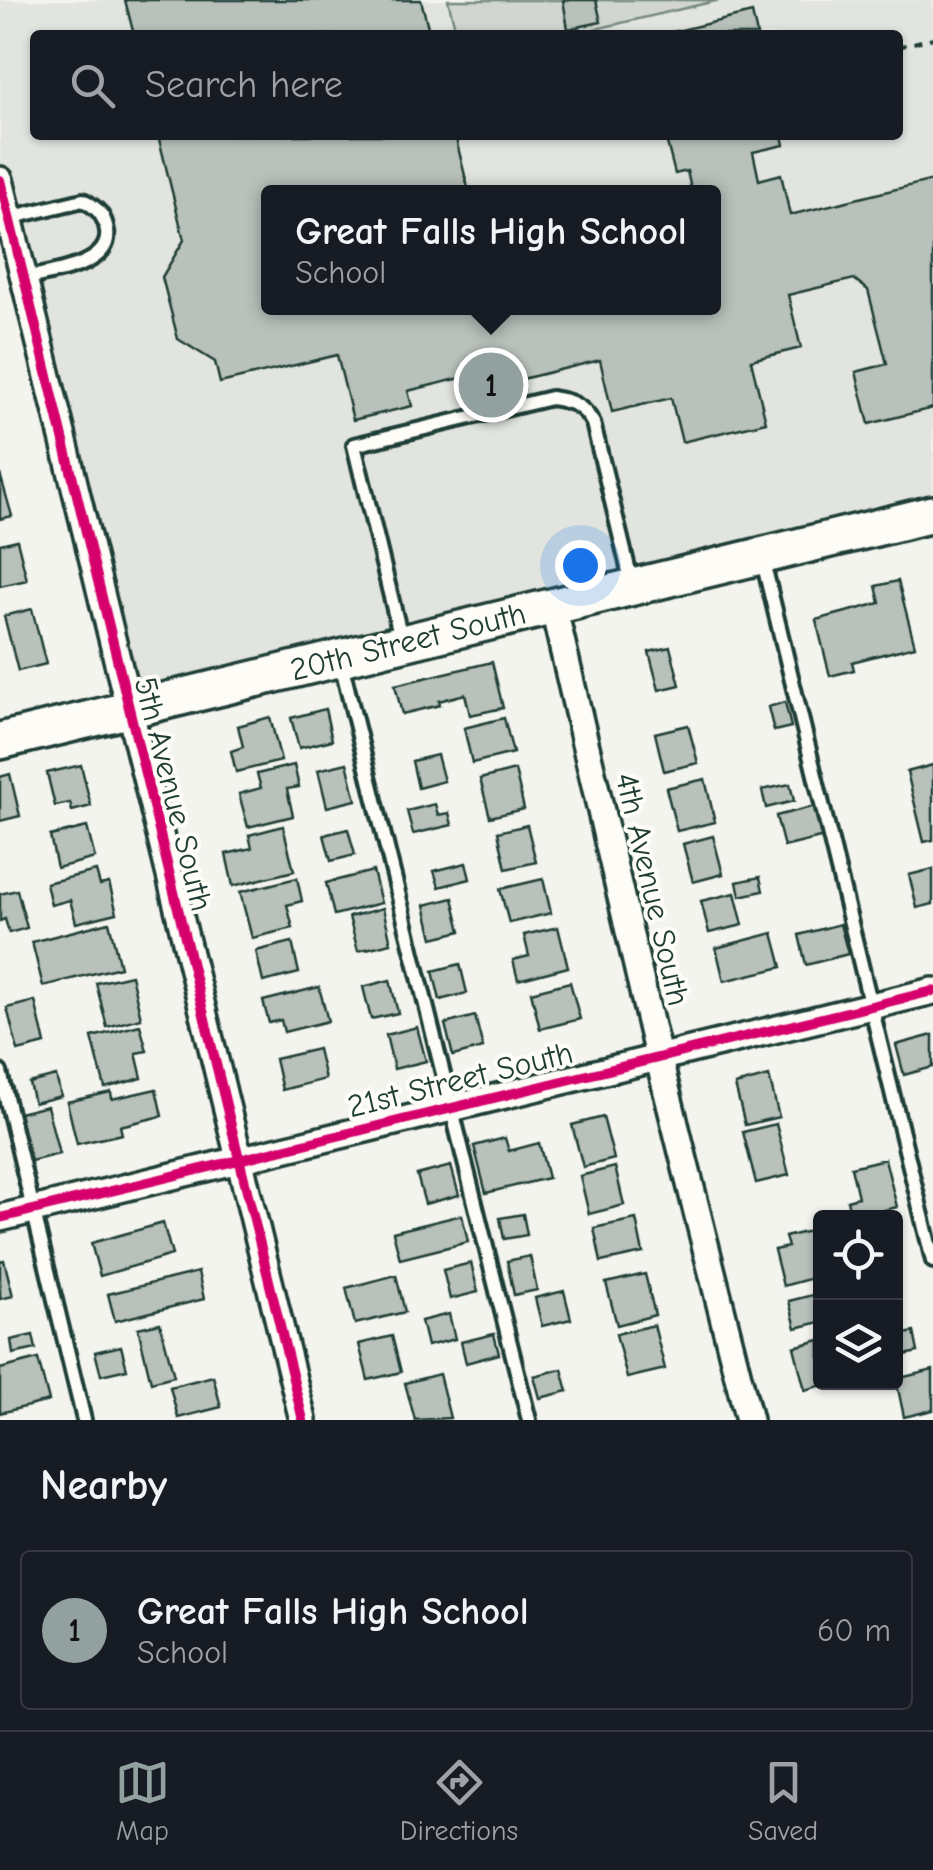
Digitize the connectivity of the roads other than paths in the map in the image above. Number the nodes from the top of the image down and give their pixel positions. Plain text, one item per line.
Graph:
1 (0, 180) edge
2 (9, 218) junction
3 (14, 265) edge
4 (933, 514) edge
5 (761, 555) junction
6 (633, 586) junction
7 (553, 605) junction
8 (402, 642) junction
9 (339, 657) junction
10 (127, 710) junction
11 (0, 741) edge
12 (933, 991) edge
13 (872, 1006) junction
14 (658, 1056) junction
15 (0, 1072) edge
16 (453, 1107) junction
17 (240, 1160) junction
18 (35, 1210) junction
19 (0, 1218) edge
20 (933, 1261) edge
21 (84, 1420) edge
22 (303, 1420) edge
23 (529, 1420) edge
24 (749, 1420) edge

1 - 2 street, 5th Avenue South
2 - 3 street, 5th Avenue South
2 - 3 lane
3 - 10 street, 5th Avenue South
4 - 5 street, 20th Street South
5 - 6 street, 20th Street South
5 - 13 lane
6 - 7 street, 20th Street South
6 - 8 lane
7 - 8 street, 20th Street South
7 - 14 street, 4th Avenue South
8 - 9 street, 20th Street South
9 - 10 street, 20th Street South
9 - 16 lane
10 - 11 street, 20th Street South
10 - 17 street, 5th Avenue South
12 - 13 street, 21st Street South
13 - 14 street, 21st Street South
13 - 20 lane
14 - 16 street, 21st Street South
14 - 24 street, 4th Avenue South
15 - 18 lane
16 - 17 street, 21st Street South
16 - 23 lane
17 - 18 street, 21st Street South
17 - 22 street, 5th Avenue South
18 - 19 street, 21st Street South
18 - 21 lane

